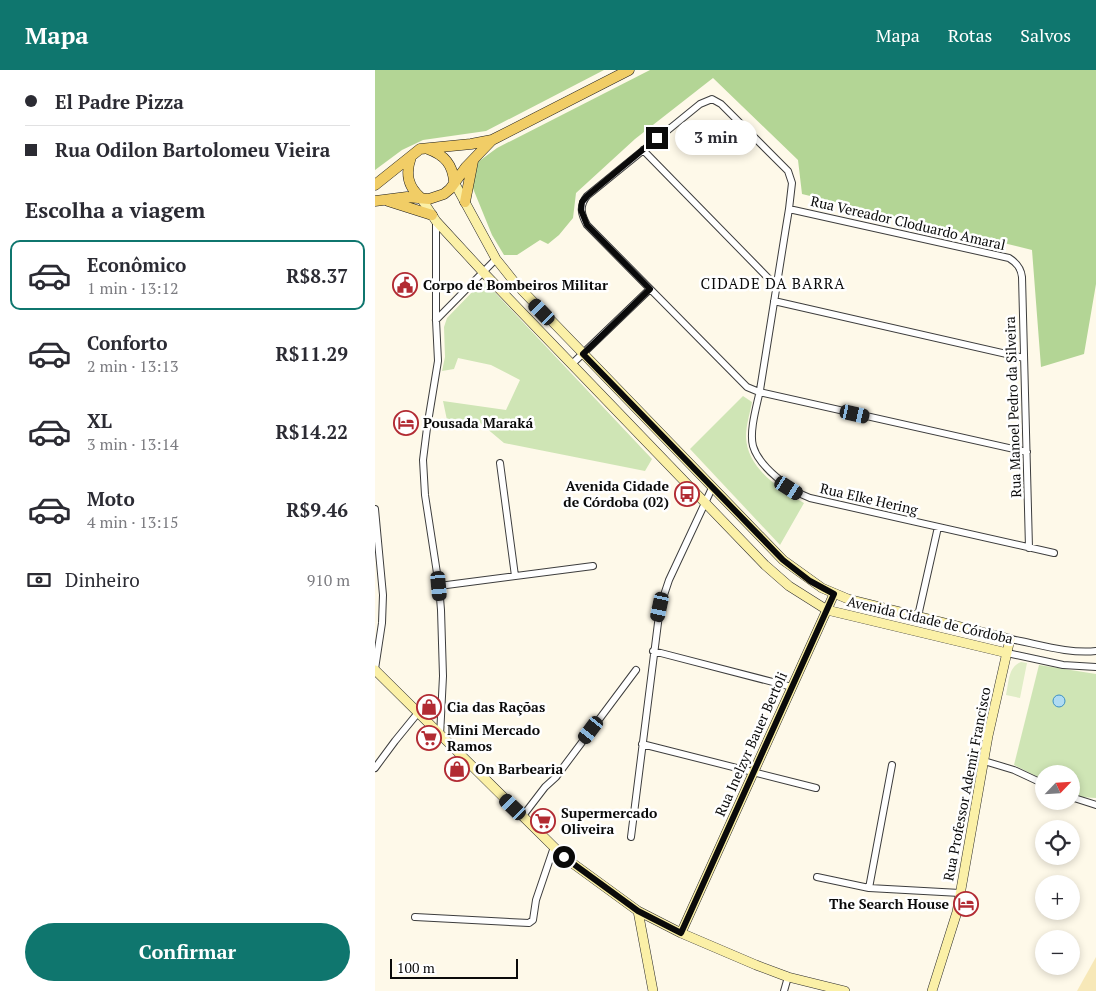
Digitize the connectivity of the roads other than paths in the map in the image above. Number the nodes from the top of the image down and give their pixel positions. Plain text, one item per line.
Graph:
1 (629, 70) edge
2 (492, 140) junction
3 (427, 148) junction
4 (643, 150) junction
5 (411, 157) junction
6 (474, 157) junction
7 (455, 182) junction
8 (375, 185) edge
9 (421, 198) junction
10 (380, 201) edge
11 (465, 202) junction
12 (789, 209) junction
13 (434, 218) junction
14 (496, 259) junction
15 (1019, 266) joint
16 (483, 272) junction
17 (776, 286) junction
18 (650, 289) junction
19 (774, 301) junction
20 (436, 320) junction
21 (583, 354) junction
22 (1025, 358) junction
23 (572, 364) junction
24 (759, 392) junction
25 (1027, 452) junction
26 (499, 464) dead end
27 (712, 488) junction
28 (705, 502) junction
29 (375, 509) edge
30 (938, 527) junction
31 (1029, 548) junction
32 (1054, 553) dead end
33 (593, 566) dead end
34 (515, 576) junction
35 (439, 586) junction
36 (834, 594) junction
37 (827, 610) junction
38 (918, 616) junction
39 (1010, 638) junction
40 (653, 651) junction
41 (1096, 651) edge
42 (1007, 653) junction
43 (1096, 667) edge
44 (375, 670) edge
45 (636, 670) dead end
46 (792, 687) junction
47 (417, 714) junction
48 (440, 736) junction
49 (642, 744) junction
50 (984, 762) junction
51 (892, 765) dead end
52 (375, 768) edge
53 (753, 772) junction
54 (1035, 780) edge
55 (816, 788) dead end
56 (1080, 800) edge
57 (1096, 805) edge
58 (523, 817) junction
59 (631, 837) dead end
60 (554, 847) junction
61 (817, 877) dead end
62 (869, 888) junction
63 (960, 893) junction
64 (638, 911) junction
65 (415, 917) dead end
66 (681, 933) junction
67 (788, 977) junction
68 (653, 991) edge
69 (784, 991) edge
70 (845, 991) edge
71 (932, 991) edge

1 - 2 main road
2 - 3 main road
2 - 6 main road
3 - 5 main road
3 - 7 main road
4 - 12 street, Rua Elke Hering
4 - 17 street
4 - 18 street
5 - 8 main road
5 - 9 main road
6 - 7 main road
6 - 11 main road
7 - 9 main road
7 - 11 street, Avenida Cidade de Córdoba
9 - 10 main road
9 - 13 street, Avenida Cidade de Córdoba
10 - 13 main road
11 - 14 street, Avenida Cidade de Córdoba
12 - 15 street, Rua Vereador Cloduardo Amaral
12 - 17 street, Rua Elke Hering
13 - 16 street, Avenida Cidade de Córdoba
13 - 20 street
14 - 16 street
14 - 21 street, Avenida Cidade de Córdoba
15 - 22 street, Rua Manoel Pedro da Silveira
16 - 20 street
16 - 23 street, Avenida Cidade de Córdoba
17 - 19 street, Rua Elke Hering
18 - 21 street
18 - 24 street
19 - 22 street
19 - 24 street, Rua Elke Hering
20 - 35 street
21 - 23 street
21 - 27 street, Avenida Cidade de Córdoba
22 - 25 street, Rua Manoel Pedro da Silveira
23 - 28 street, Avenida Cidade de Córdoba
24 - 25 street
24 - 30 street, Rua Elke Hering
25 - 31 street, Rua Manoel Pedro da Silveira
26 - 34 street
27 - 28 street
27 - 36 street, Avenida Cidade de Córdoba
28 - 37 street, Avenida Cidade de Córdoba
28 - 40 street
29 - 44 street
30 - 31 street, Rua Elke Hering
30 - 38 street
31 - 32 street, Rua Elke Hering
33 - 34 street
34 - 35 street
35 - 48 street
36 - 37 street, Rua Inelzyr Bauer Bertoli
36 - 38 street, Avenida Cidade de Córdoba
37 - 42 street, Avenida Cidade de Córdoba
37 - 46 street, Rua Inelzyr Bauer Bertoli
38 - 39 street, Avenida Cidade de Córdoba
39 - 41 street, Avenida Cidade de Córdoba
39 - 42 street, Rua Professor Ademir Francisco
40 - 46 street
40 - 49 street
42 - 43 street, Avenida Cidade de Córdoba
42 - 50 street, Rua Professor Ademir Francisco
44 - 47 street
45 - 58 street
46 - 53 street, Rua Inelzyr Bauer Bertoli
47 - 48 street
47 - 52 street
48 - 58 street
49 - 53 street
49 - 59 street
50 - 54 street
50 - 63 street, Rua Professor Ademir Francisco
51 - 62 street
53 - 55 street
53 - 66 street, Rua Inelzyr Bauer Bertoli
56 - 57 street
58 - 60 street
60 - 64 street
60 - 65 street
61 - 62 street
62 - 63 street
63 - 71 street, Rua Professor Ademir Francisco
64 - 66 street
64 - 68 street
66 - 67 street
67 - 69 street
67 - 70 street

